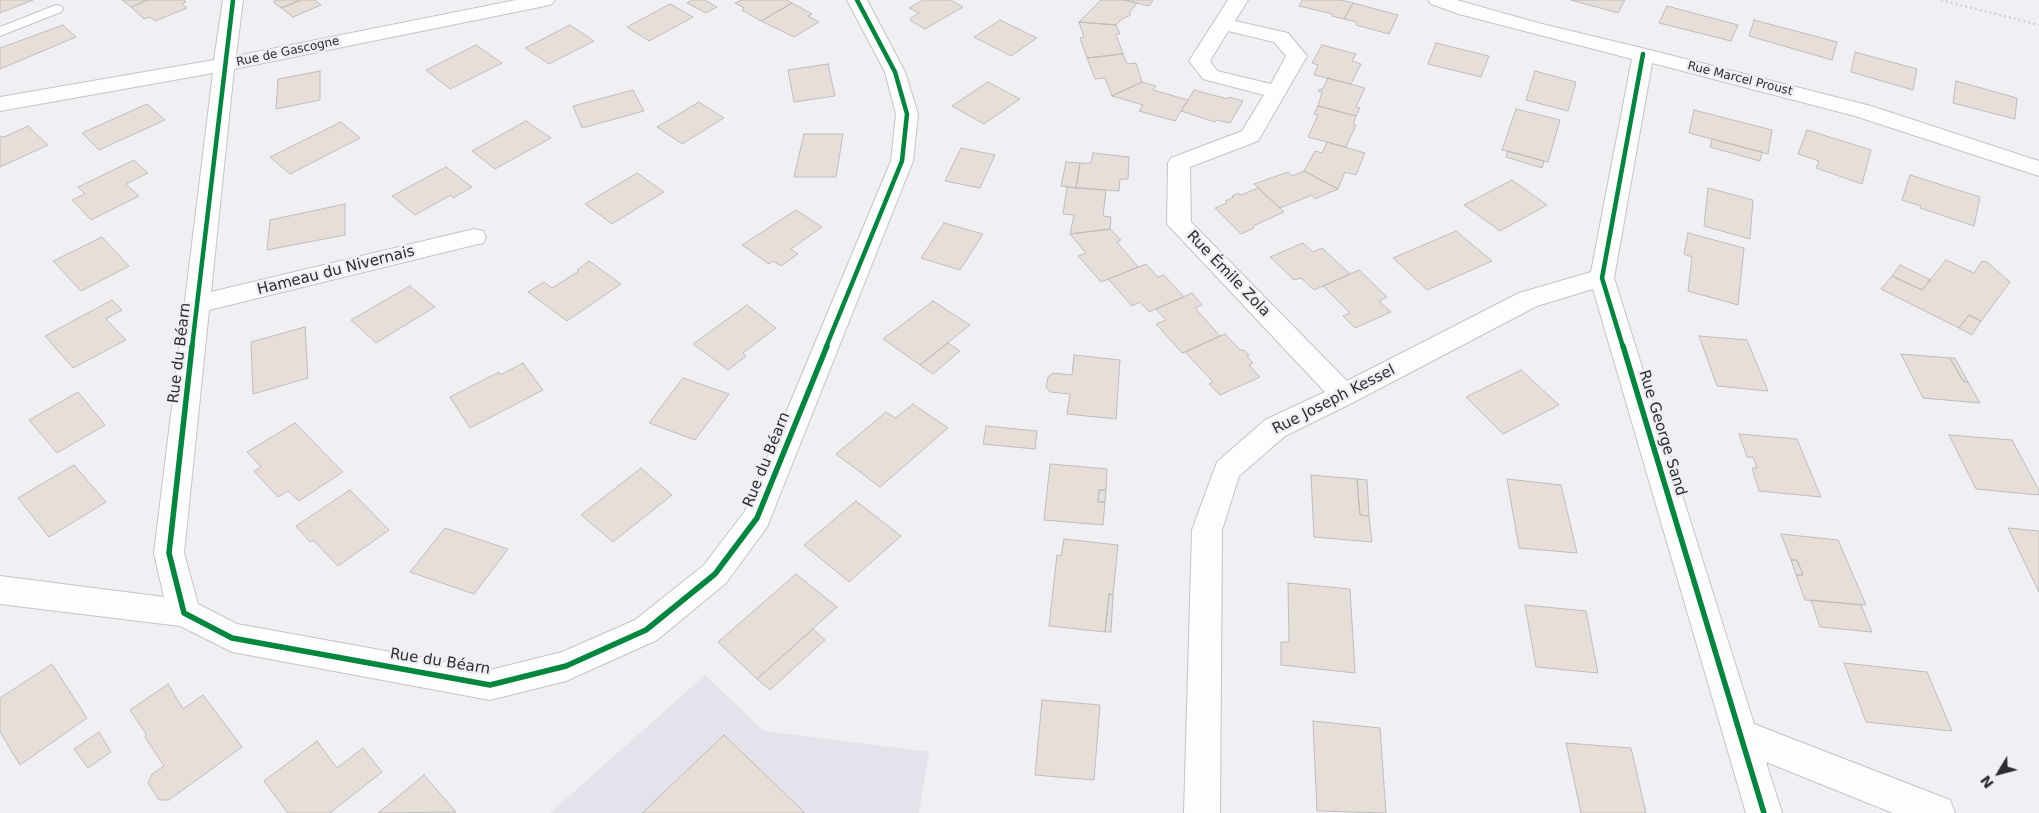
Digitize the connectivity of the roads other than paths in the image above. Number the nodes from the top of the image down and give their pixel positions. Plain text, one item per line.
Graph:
1 (233, 0) edge
2 (546, 0) edge
3 (857, 0) edge
4 (1238, 0) edge
5 (1438, 0) edge
6 (56, 9) dead end
7 (1222, 24) junction
8 (0, 32) edge
9 (1643, 54) junction
10 (224, 65) junction
11 (1277, 92) junction
12 (0, 104) edge
13 (2039, 169) edge
14 (474, 237) dead end
15 (1602, 278) junction
16 (198, 304) junction
17 (1344, 395) junction
18 (0, 590) edge
19 (184, 613) junction
20 (1740, 735) junction
21 (1202, 813) edge
22 (1764, 813) edge
23 (1937, 813) edge

1 - 10 street, Rue du Béarn
2 - 10 street, Rue de Gascogne
3 - 19 street, Rue du Béarn
4 - 7 street
5 - 9 street, Rue Marcel Proust
6 - 8 lane
7 - 11 street, Rue Émile Zola
7 - 11 street
9 - 13 street, Rue Marcel Proust
9 - 15 street, Rue George Sand
10 - 12 street, Rue de Gascogne
10 - 16 street, Rue du Béarn
11 - 17 street, Rue Émile Zola
14 - 16 street, Hameau du Nivernais
15 - 17 street, Rue Joseph Kessel
15 - 20 street, Rue George Sand
16 - 19 street, Rue du Béarn
17 - 21 street, Rue Joseph Kessel
18 - 19 street
20 - 22 street, Rue George Sand
20 - 23 street

